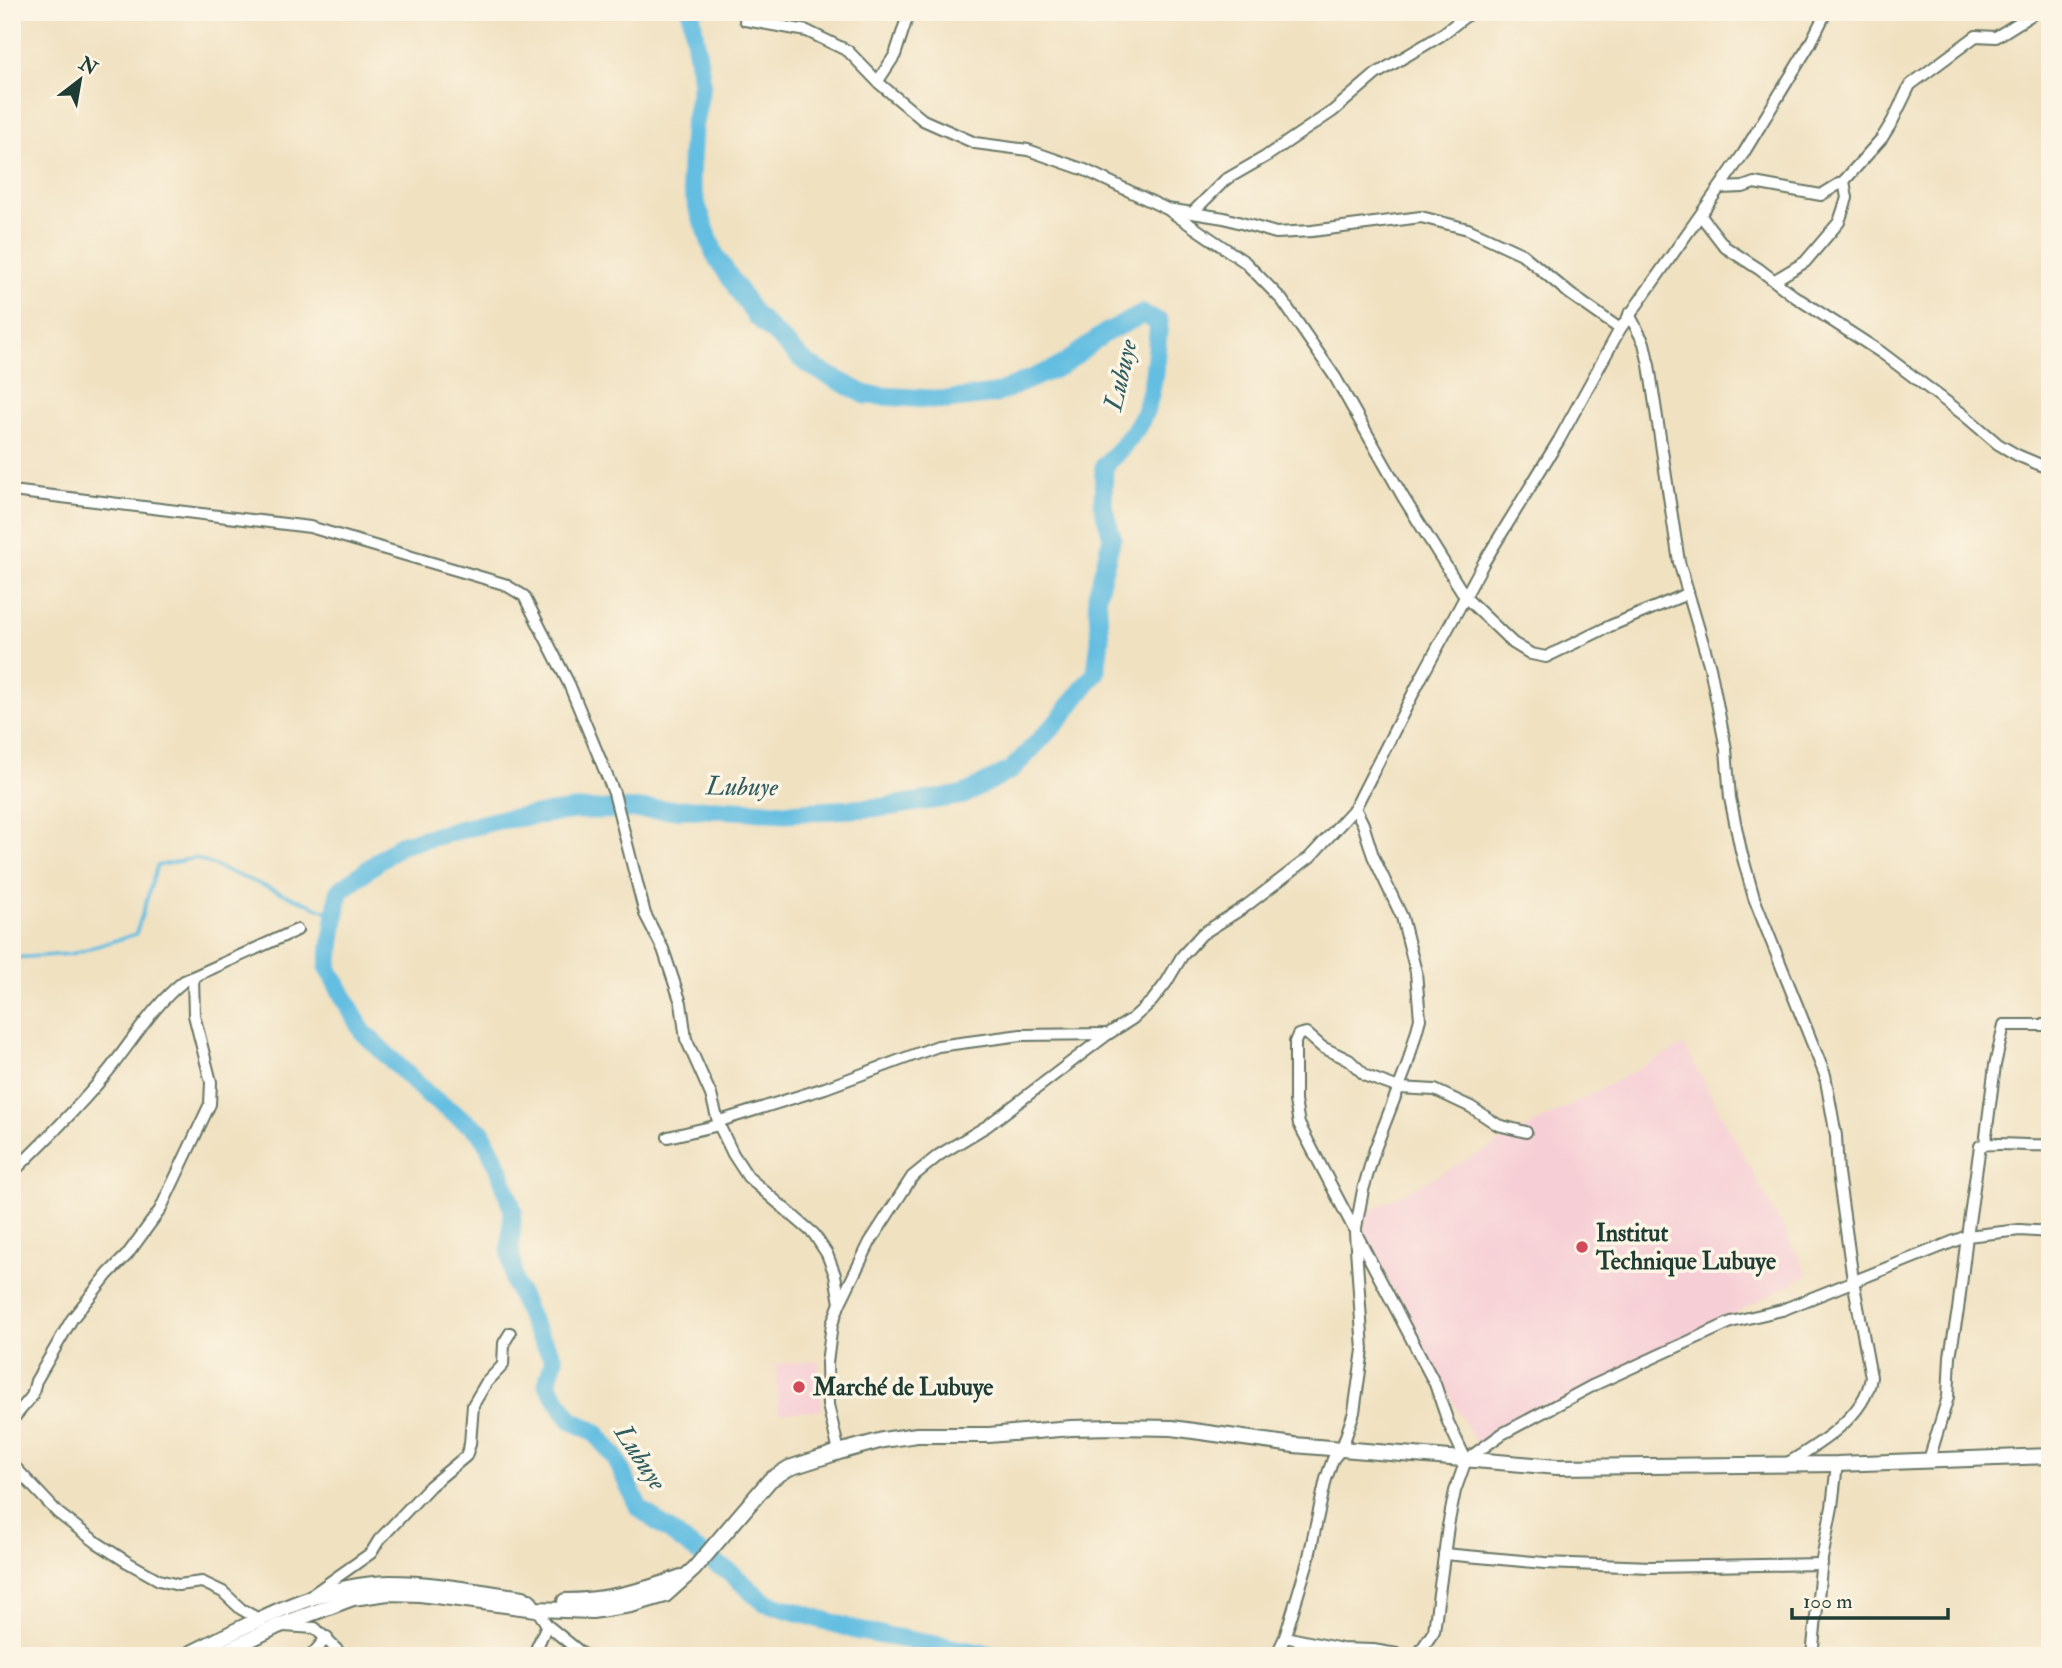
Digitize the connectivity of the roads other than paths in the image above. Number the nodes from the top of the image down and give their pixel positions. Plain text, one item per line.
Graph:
1 (909, 12) edge
2 (1471, 12) edge
3 (1826, 12) edge
4 (2036, 12) edge
5 (745, 20) dead end
6 (878, 81) junction
7 (1844, 181) junction
8 (1720, 188) junction
9 (1167, 209) junction
10 (1192, 213) junction
11 (1701, 216) junction
12 (1774, 280) junction
13 (1629, 314) junction
14 (1620, 329) junction
15 (2050, 469) edge
16 (12, 492) edge
17 (1687, 594) junction
18 (1466, 598) junction
19 (1355, 808) junction
20 (297, 930) dead end
21 (193, 977) junction
22 (2050, 1025) edge
23 (1108, 1034) junction
24 (1399, 1088) junction
25 (719, 1125) junction
26 (1526, 1132) dead end
27 (668, 1137) dead end
28 (1985, 1144) junction
29 (2050, 1145) edge
30 (12, 1173) edge
31 (2050, 1232) edge
32 (1356, 1233) junction
33 (1967, 1236) junction
34 (1853, 1280) junction
35 (840, 1303) junction
36 (510, 1334) dead end
37 (12, 1419) edge
38 (1342, 1448) junction
39 (839, 1452) junction
40 (2050, 1456) edge
41 (1466, 1460) junction
42 (1929, 1460) junction
43 (12, 1464) edge
44 (1786, 1464) junction
45 (1837, 1464) junction
46 (1444, 1554) junction
47 (1822, 1564) junction
48 (305, 1600) junction
49 (533, 1604) junction
50 (259, 1619) junction
51 (547, 1625) junction
52 (278, 1626) junction
53 (327, 1637) junction
54 (1285, 1637) junction
55 (185, 1656) edge
56 (216, 1656) edge
57 (311, 1656) edge
58 (344, 1656) edge
59 (533, 1656) edge
60 (585, 1656) edge
61 (1276, 1656) edge
62 (1409, 1656) edge
63 (1417, 1656) edge
64 (1812, 1656) edge

1 - 6 street
2 - 10 street
3 - 8 street
4 - 7 street
5 - 6 street
6 - 9 street
7 - 8 street
7 - 12 street
8 - 11 street
9 - 10 street
9 - 18 street
10 - 14 street
11 - 12 street
11 - 13 street
12 - 15 street
13 - 14 street
13 - 17 street
14 - 18 street
16 - 25 street
17 - 18 street
17 - 34 street
18 - 19 street
19 - 23 street
19 - 24 street
20 - 21 street
21 - 30 street
21 - 37 street
22 - 28 street
23 - 25 street
23 - 35 street
24 - 26 street
24 - 32 street
24 - 32 street
25 - 27 street
25 - 35 street
28 - 29 street
28 - 33 street
31 - 33 street
32 - 38 street
32 - 41 street
33 - 34 street
33 - 42 street
34 - 41 street
34 - 44 street
35 - 39 street
36 - 48 street
38 - 39 street
38 - 41 street
38 - 54 street
39 - 49 street
40 - 42 street
41 - 44 street
41 - 46 street
42 - 45 street
43 - 50 street
44 - 45 street
45 - 47 street
46 - 47 street
46 - 63 street
47 - 64 street
48 - 49 street
48 - 50 street
49 - 51 street
49 - 52 street
50 - 52 street
50 - 55 street
51 - 59 street
51 - 60 street
52 - 53 street
52 - 56 street
53 - 57 street
53 - 58 street
54 - 61 street
54 - 62 street

